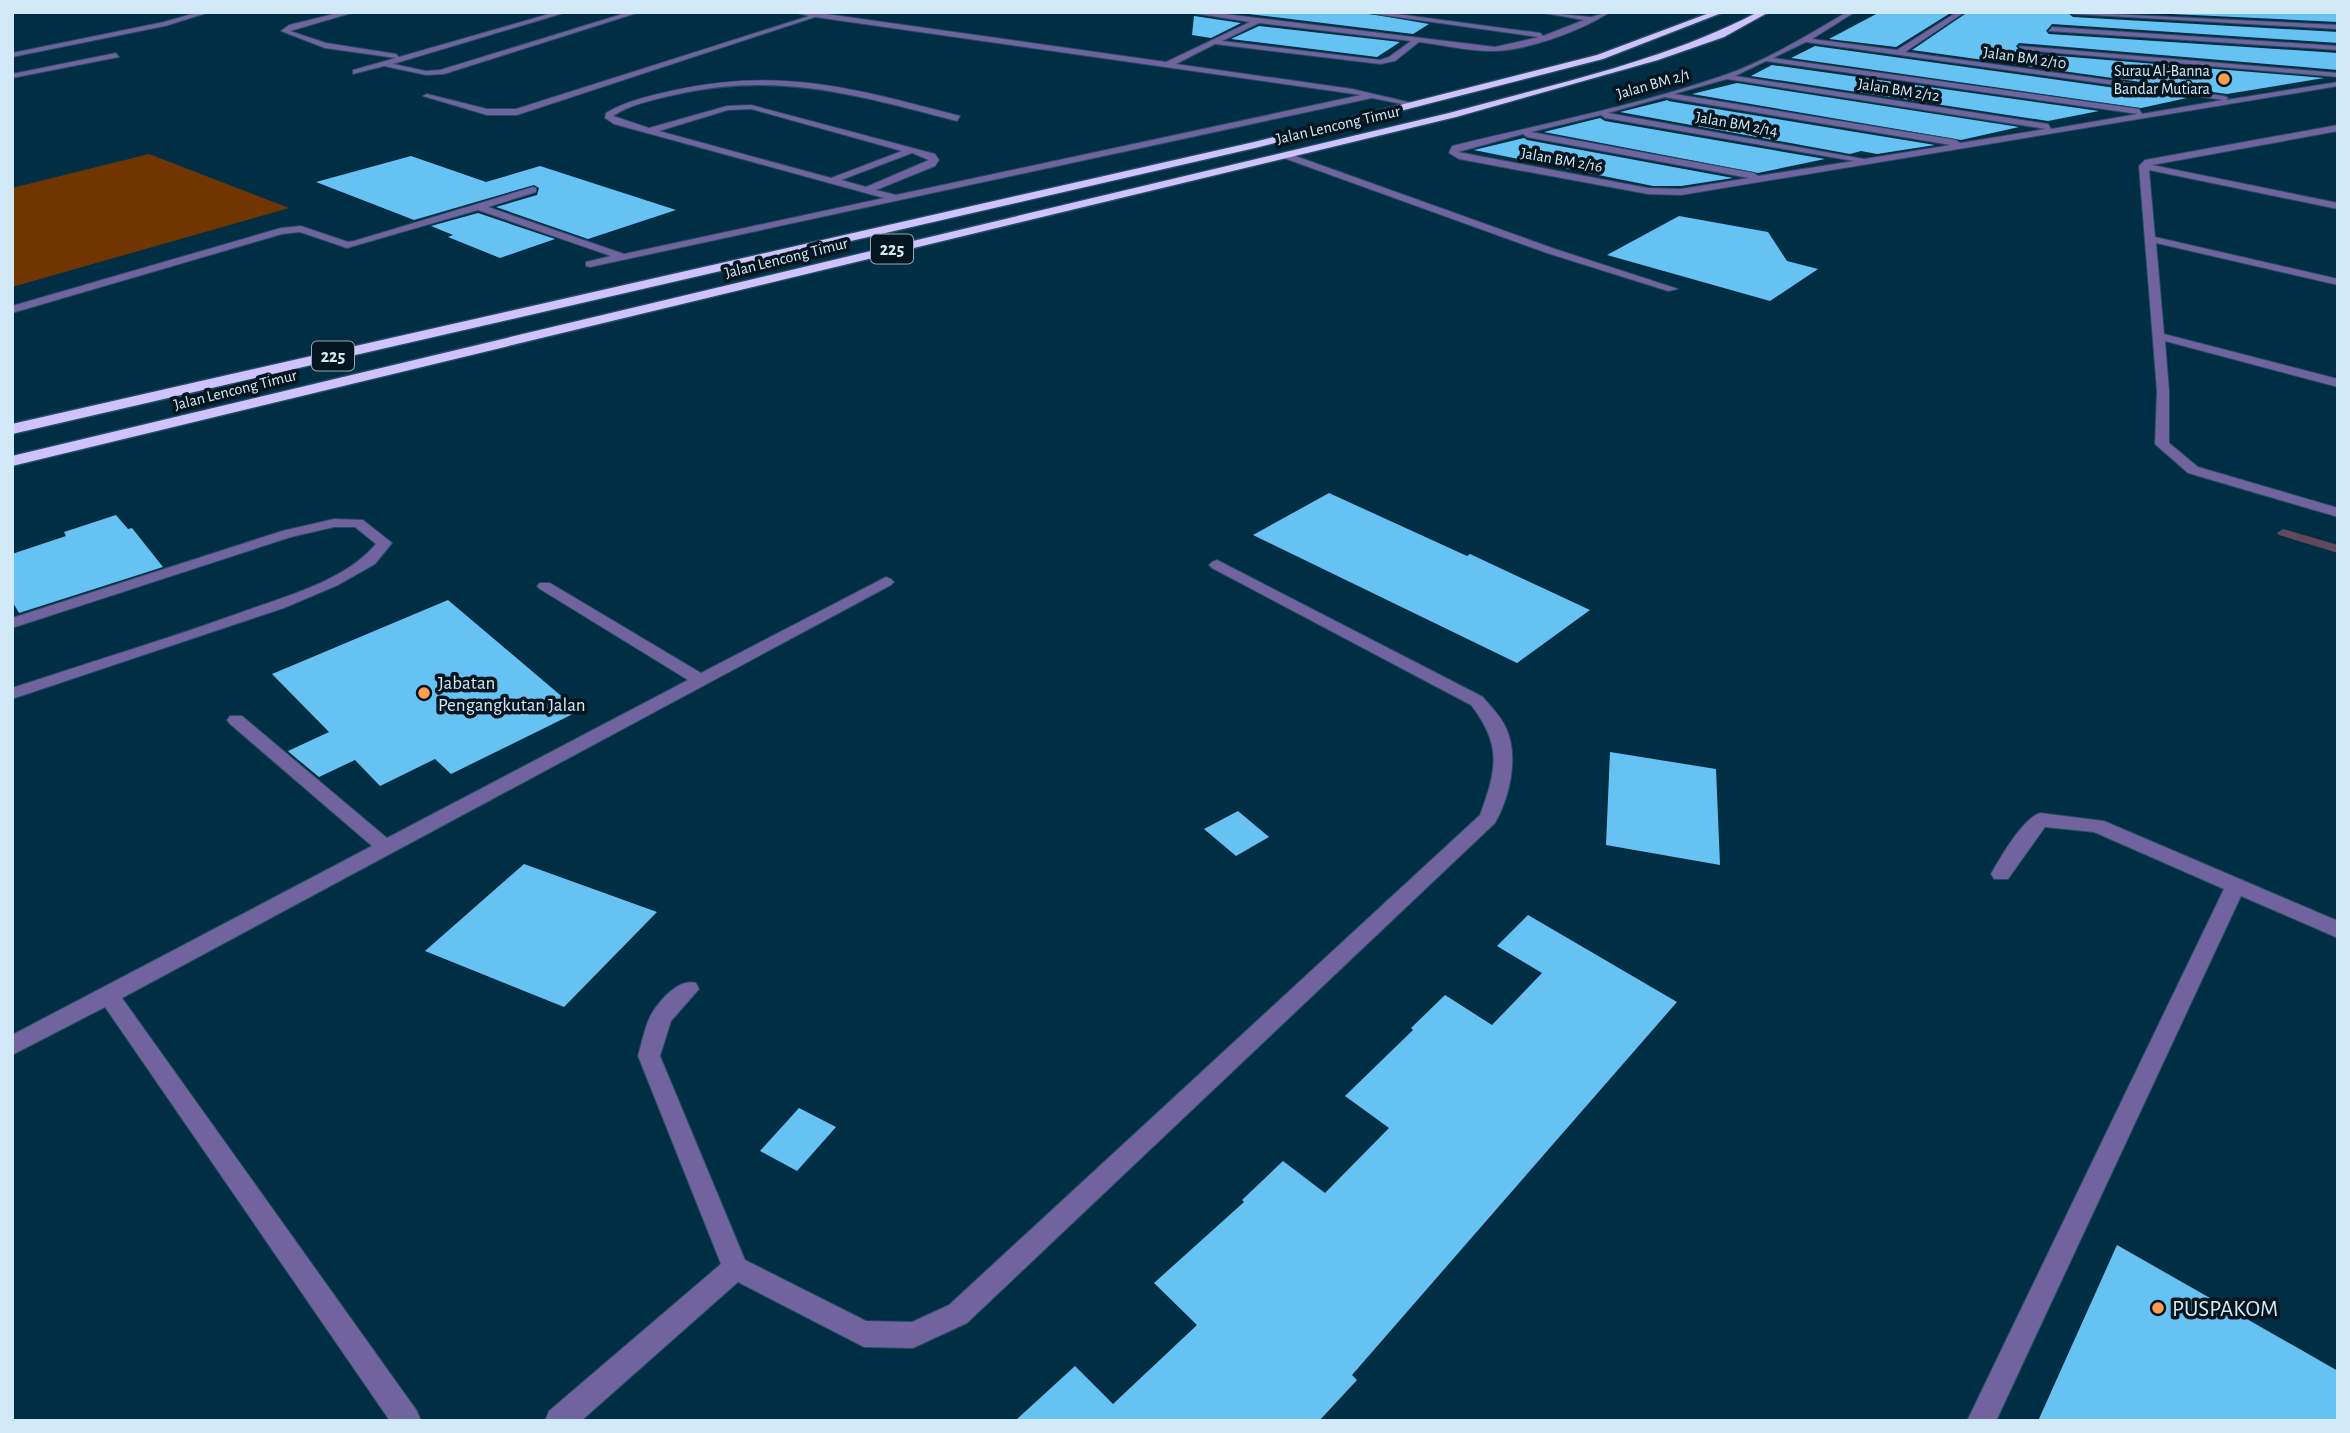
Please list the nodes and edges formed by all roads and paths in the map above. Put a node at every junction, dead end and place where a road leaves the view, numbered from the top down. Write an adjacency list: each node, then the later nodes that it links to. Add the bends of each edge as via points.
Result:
1 (207, 12): 32 (street)
2 (352, 12): 35 (street, via 285,31 332,47)
3 (564, 12): 35 (street)
4 (637, 12): 38 (street, via 441,72)
5 (796, 12): 15 (street)
6 (1189, 12): 19 (street)
7 (1364, 12): 24 (street)
8 (1541, 12): 17 (street)
9 (1607, 12): 17 (street)
10 (1720, 12): 50 (highway, Jalan Lencong Timur / 225, via 1600,57)
11 (1765, 12): 61 (highway, Jalan Lencong Timur / 225, via 1721,35 1552,89)
12 (1852, 12): 25 (street, Jalan BM 2/1)
13 (1962, 12): 31 (street)
14 (2073, 12): 21 (street); 22 (street)
15 (817, 15): 39 (street); 48 (street, via 517,113 487,112)
16 (1296, 18): 20 (street)
17 (1593, 18): 24 (street)
18 (2327, 19): 21 (street)
19 (1257, 21): 20 (street); 26 (street)
20 (1285, 24): 27 (street)
21 (2338, 26)
22 (2052, 29): 23 (street); 30 (street)
23 (2042, 35)
24 (1547, 36): 27 (street, via 1494,49)
25 (1805, 40): 31 (street, Jalan BM 2/10); 36 (street, Jalan BM 2/1)
26 (1215, 41): 27 (street, via 1380,62); 39 (street)
27 (1416, 41)
28 (2032, 42): 29 (street)
29 (2022, 48): 34 (street); 42 (street)
30 (2338, 48)
31 (1898, 53): 40 (street, Jalan BM 2/10)
32 (12, 55)
33 (116, 55): 43 (street)
34 (2014, 55)
35 (407, 58): 38 (street)
36 (1765, 59): 44 (street, Jalan BM 2/1); 52 (street)
37 (2006, 61): 40 (street)
38 (383, 64): 41 (street)
39 (1169, 64): 46 (street)
40 (1997, 67): 49 (street, Jalan BM 2/10)
41 (356, 72)
42 (2338, 75)
43 (12, 76)
44 (1727, 77): 47 (street, Jalan BM 2/1); 55 (street, Jalan BM 2/12)
45 (2338, 84): 49 (street, Jalan BM 2/16)
46 (1374, 95): 50 (street); 68 (street)
47 (1662, 95): 51 (street, Jalan BM 2/1); 58 (street)
48 (427, 96)
49 (2242, 100): 52 (street, Jalan BM 2/16)
50 (1417, 105): 79 (highway, Jalan Lencong Timur / 225)
51 (1598, 113): 57 (street, Jalan BM 2/1); 62 (street, Jalan BM 2/14)
52 (2157, 115): 55 (street, Jalan BM 2/16)
53 (957, 118): 56 (street, via 852,90 747,80 699,85 609,115 617,122)
54 (2338, 128): 63 (street)
55 (2067, 130): 58 (street, Jalan BM 2/16)
56 (649, 131): 59 (street, via 727,108 751,107); 65 (street)
57 (1520, 132): 60 (street, Jalan BM 2/1, via 1455,148); 64 (street)
58 (1970, 145): 62 (street, Jalan BM 2/16)
59 (912, 150): 65 (street); 67 (street, via 932,156 932,164)
60 (1453, 153): 64 (street, Jalan BM 2/16, via 1665,193)
61 (1284, 155): 75 (street, via 1551,251); 80 (highway, Jalan Lencong Timur / 225)
62 (1871, 161): 64 (street, Jalan BM 2/16)
63 (2144, 166): 69 (street); 71 (street)
64 (1770, 179)
65 (831, 181): 67 (street)
66 (533, 190): 70 (street)
67 (867, 190): 68 (street)
68 (899, 199): 72 (street)
69 (2338, 206)
70 (478, 207): 72 (street); 76 (street, via 355,244 301,229 281,232)
71 (2150, 239): 74 (street); 77 (street)
72 (624, 257): 73 (street)
73 (590, 264)
74 (2338, 282)
75 (1672, 289)
76 (12, 310)
77 (2158, 336): 78 (street); 81 (street, via 2162,444 2193,470)
78 (2338, 383)
79 (12, 429)
80 (12, 461)
81 (2338, 513)
82 (1217, 565): 96 (street, via 1477,701 1497,727 1503,758 1488,818 958,1314 913,1335 864,1334)
83 (886, 582): 86 (street)
84 (545, 586): 86 (street)
85 (12, 623): 87 (street, via 334,523 358,523 385,543 377,558 349,575 279,604)
86 (701, 680): 89 (street)
87 (12, 694)
88 (236, 720): 89 (street)
89 (385, 847): 94 (street)
90 (2001, 874): 91 (street, via 2040,820 2097,826)
91 (2235, 886): 92 (street); 99 (street)
92 (2338, 930)
93 (688, 989): 96 (street, via 660,1017 649,1056)
94 (108, 995): 95 (street); 97 (street)
95 (12, 1046)
96 (736, 1268): 98 (street)
97 (407, 1421)
98 (559, 1421)
99 (1982, 1421)

